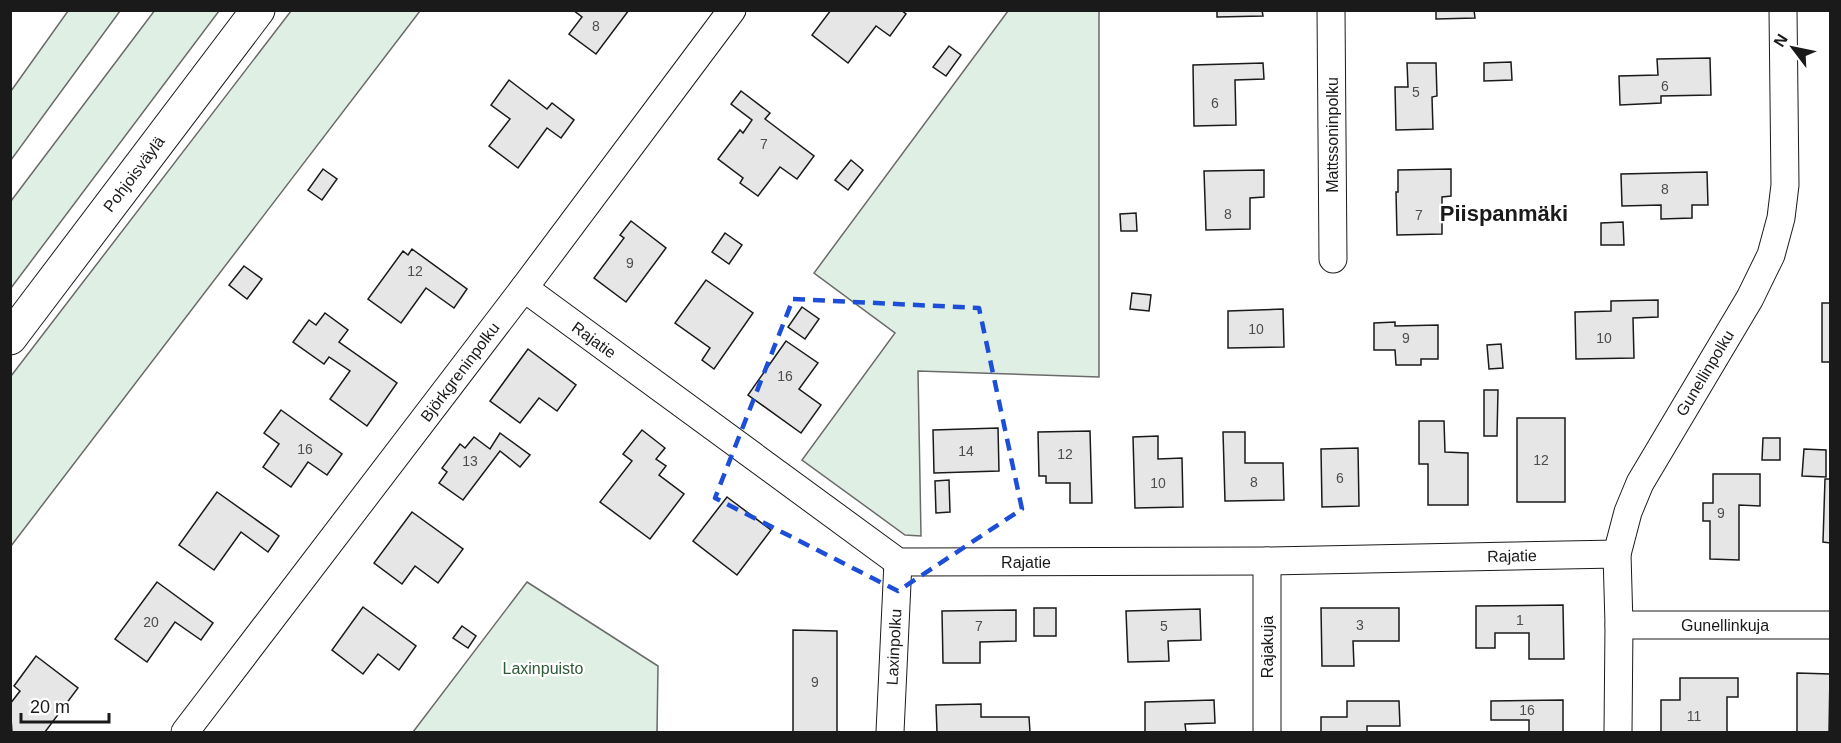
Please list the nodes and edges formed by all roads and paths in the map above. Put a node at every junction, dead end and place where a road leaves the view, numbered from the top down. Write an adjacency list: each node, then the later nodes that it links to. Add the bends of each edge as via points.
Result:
1 (258, 10): 7 (main road, Pohjoisväylä)
2 (732, 10): 6 (street, Björkgreninpolku)
3 (1331, 10): 5 (street, Mattssoninpolku)
4 (1783, 10): 8 (street, Gunellinpolku, via 1785,186 1771,255 1750,298 1640,483)
5 (1333, 259)
6 (524, 288): 10 (street, Rajatie); 13 (street, Björkgreninpolku)
7 (10, 338)
8 (1617, 554): 9 (street, Rajatie); 11 (street, Gunellinpolku)
9 (1267, 561): 10 (street, Rajatie); 15 (street, Rajakuja)
10 (897, 562): 14 (street, Laxinpolku)
11 (1619, 625): 12 (street, Gunellinkuja); 16 (street, Gunellinpolku)
12 (1830, 625)
13 (185, 732)
14 (890, 732)
15 (1267, 732)
16 (1618, 732)

